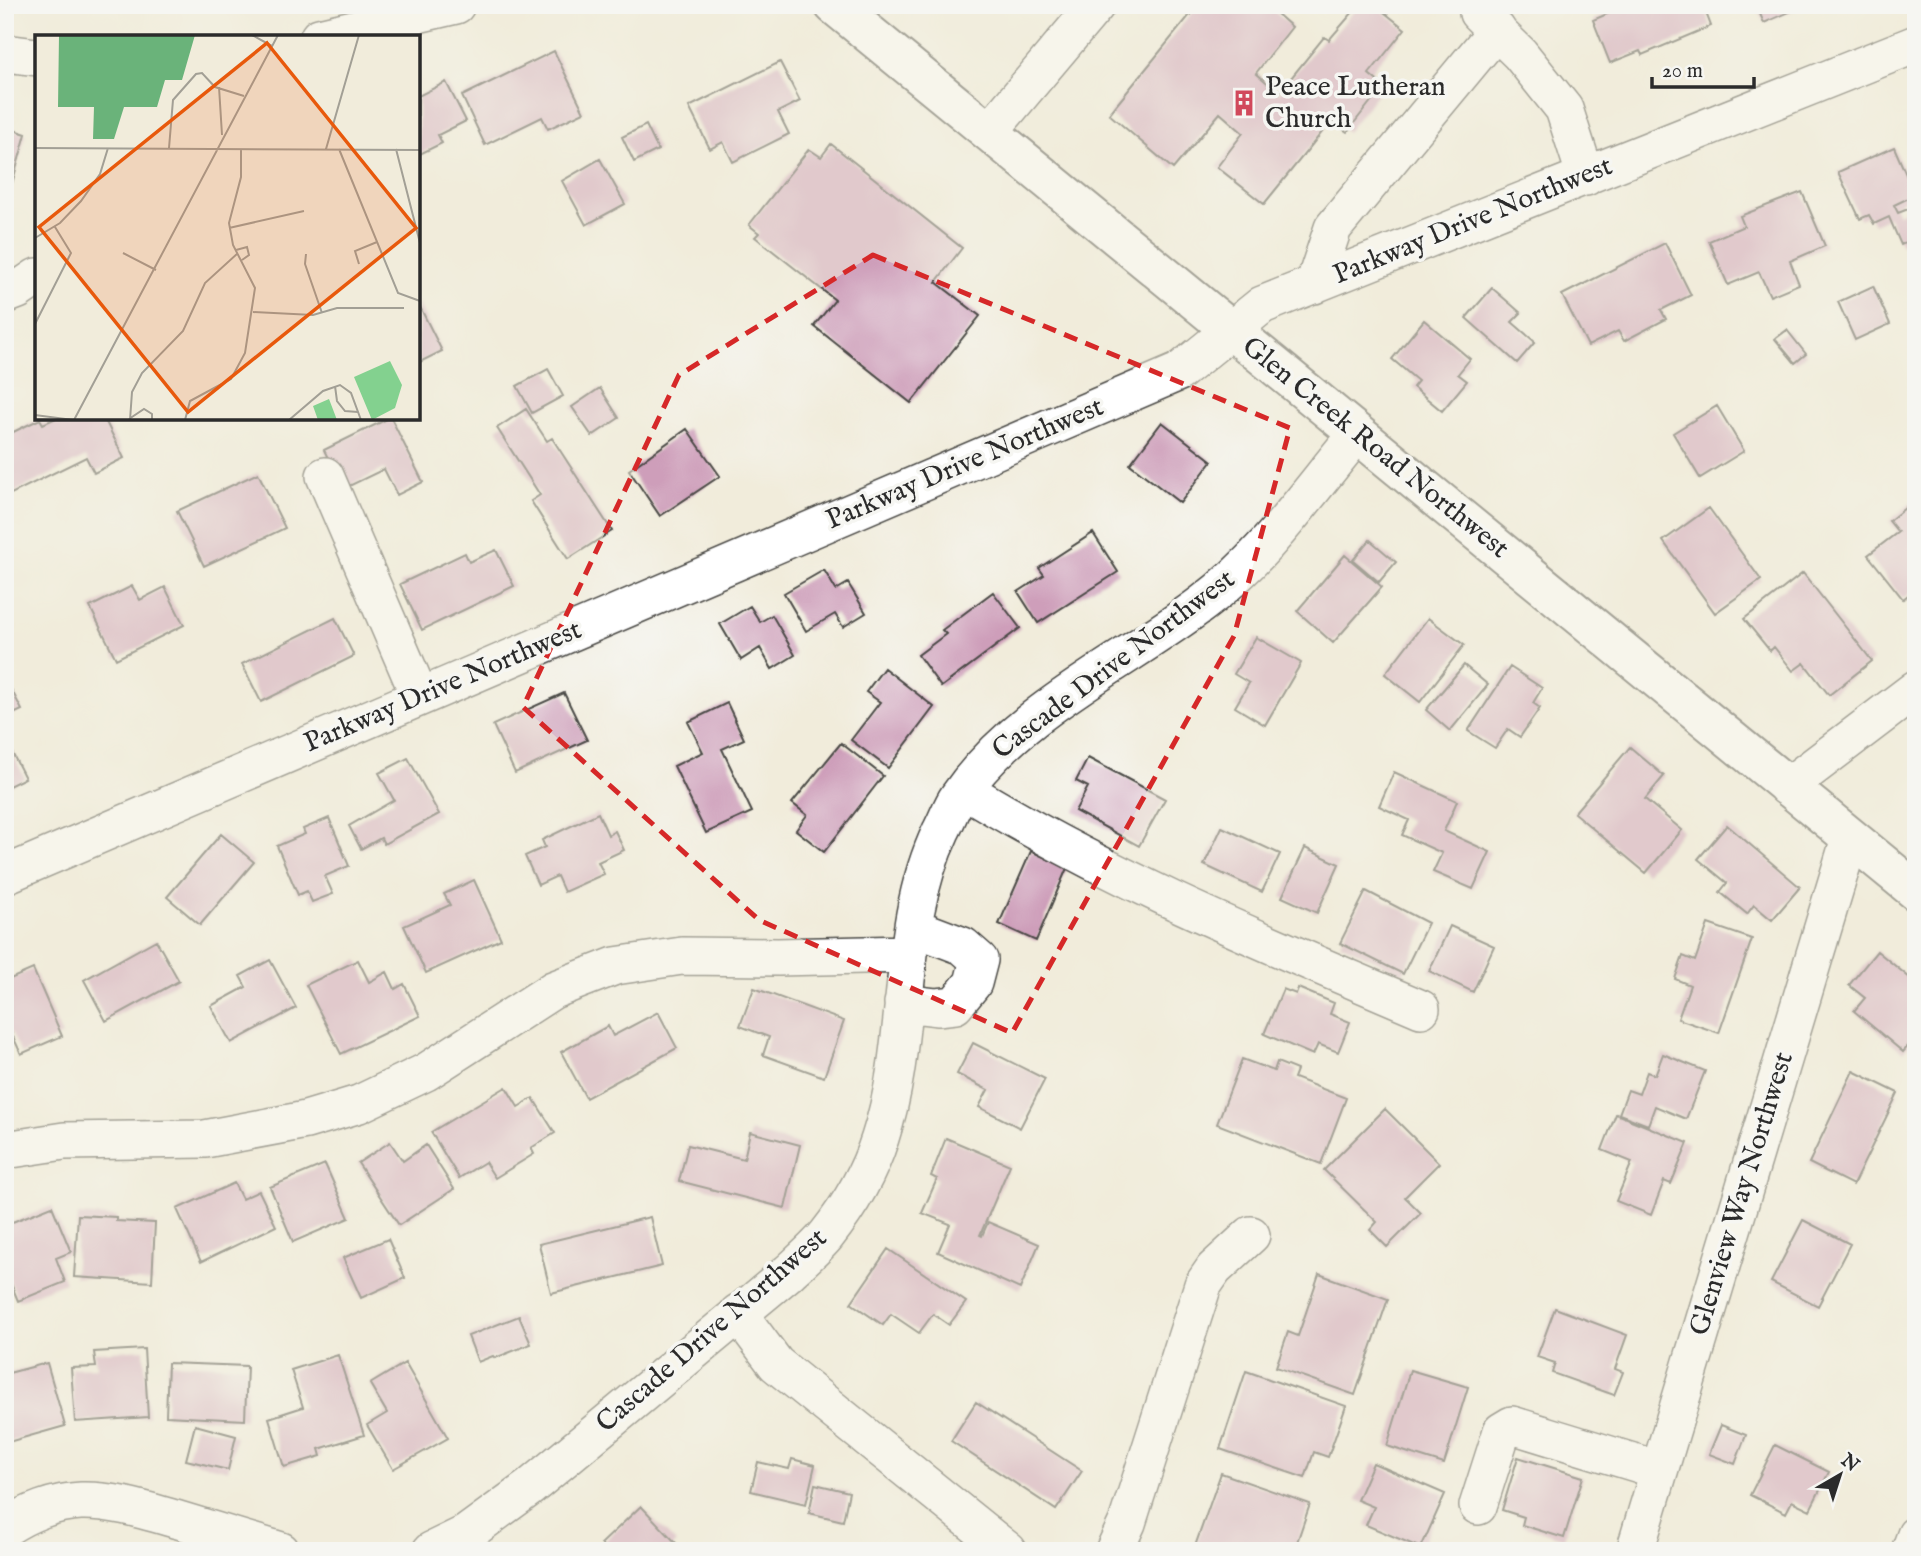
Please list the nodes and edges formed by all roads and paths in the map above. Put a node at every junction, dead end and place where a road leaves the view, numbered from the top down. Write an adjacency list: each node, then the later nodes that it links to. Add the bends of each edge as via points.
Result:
1 (456, 5): 5 (street)
2 (834, 5): 9 (main road, Glen Creek Road Northwest)
3 (1097, 5): 9 (street)
4 (1488, 18): 10 (street, via 1564,109); 12 (street, via 1333,228)
5 (328, 35)
6 (1916, 44): 10 (street, Parkway Drive Northwest)
7 (5, 53): 8 (street)
8 (35, 57)
9 (989, 132): 14 (main road, Glen Creek Road Northwest)
10 (1586, 177): 12 (street, Parkway Drive Northwest)
11 (35, 278): 13 (street)
12 (1314, 285): 14 (street, Parkway Drive Northwest, via 1262,305)
13 (5, 295)
14 (1231, 330): 15 (main road, Glen Creek Road Northwest); 18 (street, Parkway Drive Northwest, via 1179,372)
15 (1357, 434): 19 (main road, Glen Creek Road Northwest); 20 (street, Cascade Drive Northwest, via 1235,576 1205,602 1056,702 986,761)
16 (325, 476): 18 (street)
17 (1916, 688): 19 (street)
18 (420, 697): 22 (street, Parkway Drive Northwest)
19 (1787, 787): 21 (main road, Glen Creek Road Northwest)
20 (964, 789): 24 (street, Cascade Drive Northwest, via 935,844 919,889); 26 (street, via 1142,886)
21 (1850, 838): 23 (main road, Glen Creek Road Northwest); 30 (street, Glenview Way Northwest)
22 (5, 875)
23 (1916, 891)
24 (911, 940): 25 (street, Cascade Drive Northwest); 25 (street, via 963,946 979,960 973,983 955,1004); 27 (street, via 778,957 682,956 615,966 553,990 426,1072 346,1108 205,1139 64,1141)
25 (902, 1003): 29 (street, Cascade Drive Northwest, via 893,1084 880,1138 864,1176 825,1237)
26 (1421, 1009)
27 (5, 1150)
28 (1251, 1235): 37 (street, via 1203,1285)
29 (738, 1313): 35 (street, Cascade Drive Northwest, via 529,1488 466,1534); 36 (street, via 776,1364)
30 (1659, 1470): 31 (street, via 1512,1425 1502,1431); 38 (street, Glenview Way Northwest)
31 (1478, 1506)
32 (5, 1528): 34 (street, via 20,1518 81,1501 145,1510)
33 (1916, 1535): 39 (street)
34 (281, 1551)
35 (431, 1551)
36 (1008, 1551)
37 (1114, 1551)
38 (1634, 1551)
39 (1910, 1551)

